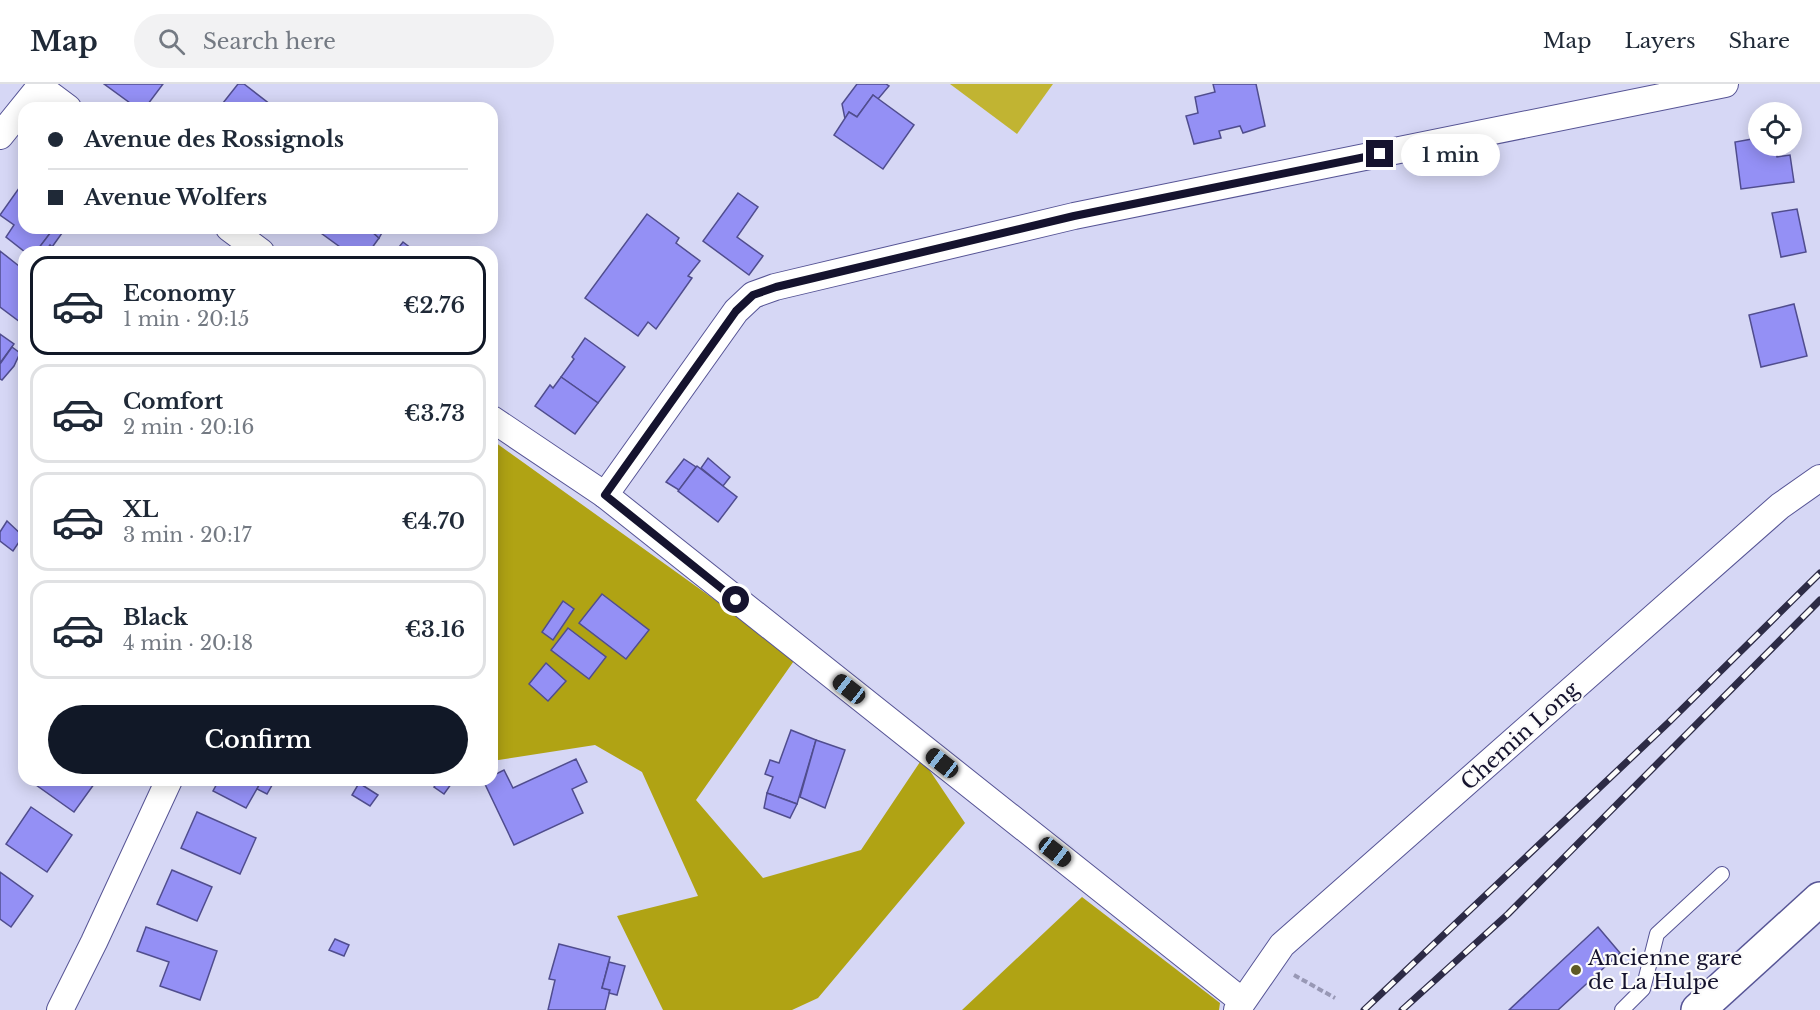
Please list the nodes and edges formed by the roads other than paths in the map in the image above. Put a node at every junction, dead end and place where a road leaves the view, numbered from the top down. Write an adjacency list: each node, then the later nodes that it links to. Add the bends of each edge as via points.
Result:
1 (1725, 84): 11 (street, via 1074,216 753,295 736,311)
2 (41, 86): 3 (street); 4 (street)
3 (28, 102)
4 (61, 102)
5 (18, 114): 6 (street)
6 (0, 136)
7 (237, 234): 8 (street)
8 (253, 246)
9 (498, 423): 11 (street)
10 (1820, 478): 15 (street, Chemin Long, via 1771,513 1282,945)
11 (605, 495): 15 (street)
12 (166, 786): 16 (street)
13 (1722, 874): 17 (lane, via 1657,934 1643,989)
14 (1820, 899): 18 (main road)
15 (1240, 1005)
16 (60, 1010)
17 (1622, 1010)
18 (1698, 1010)

